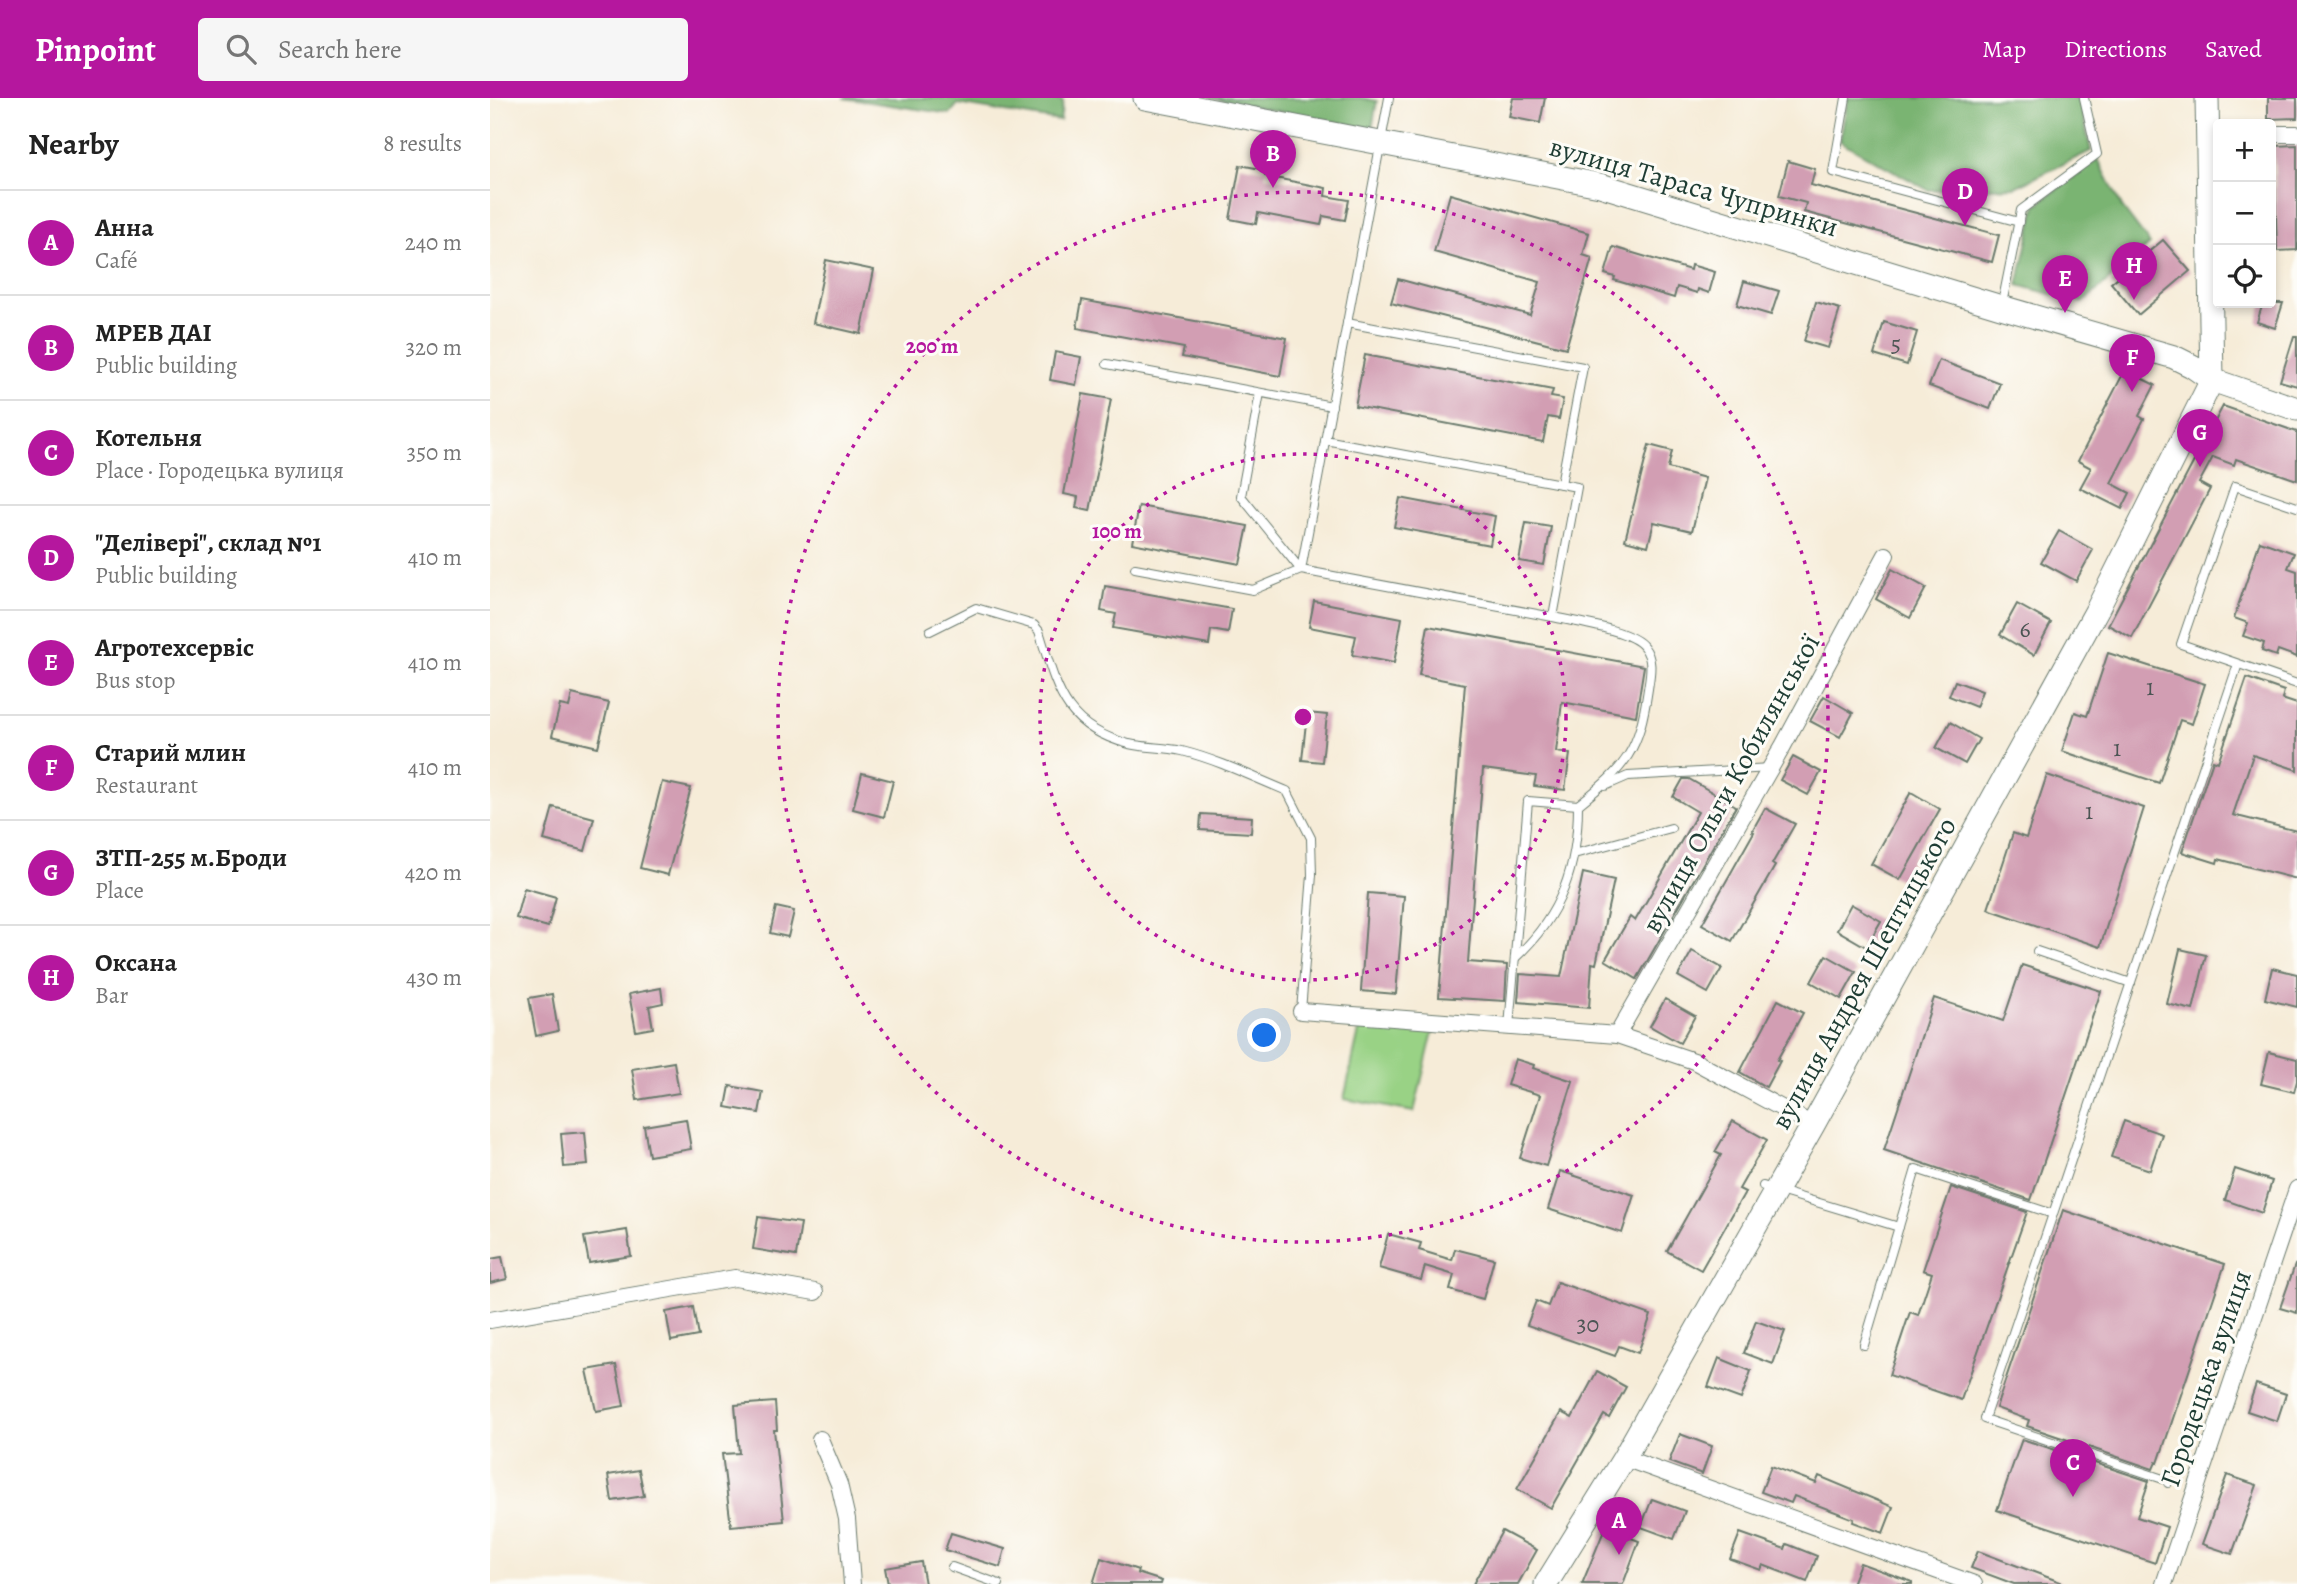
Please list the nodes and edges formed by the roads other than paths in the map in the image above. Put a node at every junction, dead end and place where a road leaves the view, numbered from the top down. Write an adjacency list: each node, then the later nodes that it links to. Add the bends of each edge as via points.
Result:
1 (1145, 98): 6 (main road, вулиця Тараса Чупринки)
2 (1388, 98): 10 (lane)
3 (1846, 98): 11 (lane, via 1833,172)
4 (2084, 98): 11 (lane, via 2097,154 2021,210)
5 (2207, 98): 7 (main road)
6 (1186, 102): 10 (main road, вулиця Тараса Чупринки)
7 (2213, 134): 15 (main road)
8 (2276, 134): 9 (street)
9 (2297, 134)
10 (1381, 143): 12 (main road, вулиця Тараса Чупринки, via 1600,185); 13 (lane)
11 (2018, 222): 12 (lane)
12 (2001, 307): 15 (main road, вулиця Тараса Чупринки, via 2174,357)
13 (1348, 323): 17 (lane); 20 (lane, via 1583,367)
14 (1107, 364): 16 (lane)
15 (2212, 380): 18 (main road, вулиця Тараса Чупринки); 40 (main road, вулиця Андрея Шептицького, via 2098,608)
16 (1260, 393): 17 (lane); 24 (lane, via 1241,496)
17 (1332, 407): 19 (lane)
18 (2297, 409)
19 (1325, 440): 20 (lane); 24 (lane)
20 (1561, 484): 25 (lane, via 1577,487)
21 (2297, 507): 27 (lane, via 2235,486 2182,645)
22 (1886, 555): 29 (street, вулиця Ольги Кобилянської)
23 (1135, 568): 24 (lane, via 1254,590)
24 (1301, 570): 25 (lane)
25 (1553, 617): 30 (lane, via 1627,635 1644,646 1652,665 1638,738 1622,767)
26 (930, 631): 37 (lane, via 976,608 1034,625 1069,709 1093,731 1132,745 1202,756 1287,791 1311,838)
27 (2238, 664): 28 (lane); 36 (lane)
28 (2297, 684)
29 (1771, 768): 30 (lane, via 1629,776); 39 (street, вулиця Ольги Кобилянської)
30 (1599, 788): 31 (lane)
31 (1578, 805): 33 (lane); 35 (lane, via 1528,801)
32 (1671, 828): 33 (lane)
33 (1574, 854): 35 (lane, via 1555,912)
34 (2036, 951): 36 (lane)
35 (1515, 957): 38 (lane)
36 (2131, 983): 43 (lane)
37 (1301, 1011): 38 (street)
38 (1510, 1027): 39 (street)
39 (1617, 1035): 40 (street, via 1694,1061)
40 (1813, 1125): 41 (main road, вулиця Андрея Шептицького)
41 (1770, 1188): 44 (lane); 49 (main road, вулиця Андрея Шептицького)
42 (2297, 1189): 57 (street, Городецька вулиця)
43 (2053, 1214): 44 (lane, via 1916,1169); 50 (lane, via 1984,1419)
44 (1899, 1227): 47 (lane)
45 (815, 1292): 46 (street, via 735,1278)
46 (490, 1320)
47 (1864, 1345)
48 (820, 1439): 53 (street, via 839,1484 847,1519)
49 (1624, 1458): 52 (street); 55 (main road, вулиця Андрея Шептицького)
50 (2168, 1483)
51 (952, 1567): 54 (lane)
52 (1948, 1580): 56 (street)
53 (852, 1584)
54 (999, 1584)
55 (1546, 1584)
56 (1974, 1584)
57 (2164, 1584)

